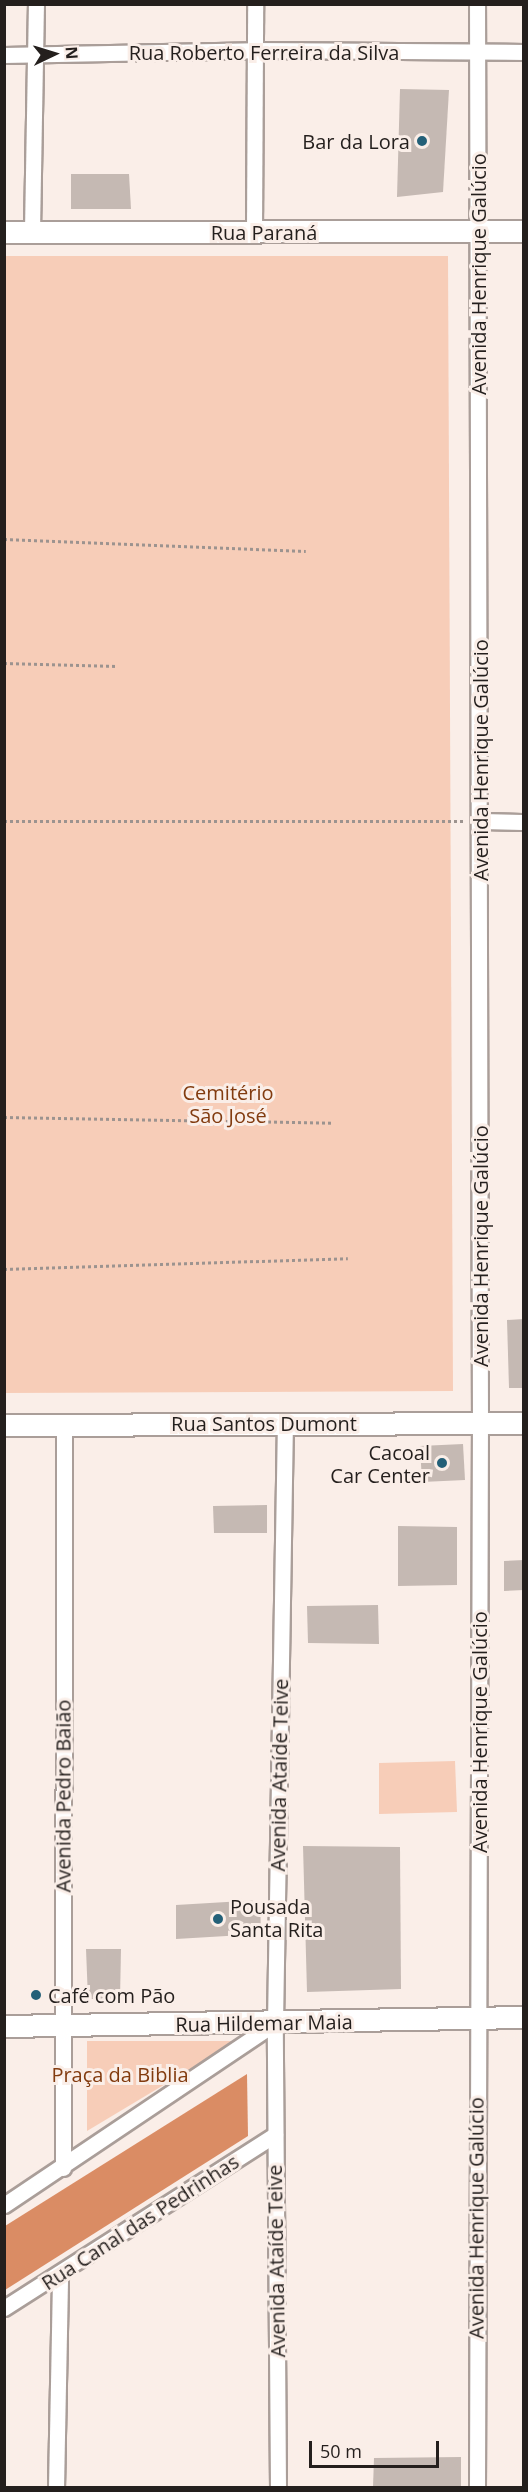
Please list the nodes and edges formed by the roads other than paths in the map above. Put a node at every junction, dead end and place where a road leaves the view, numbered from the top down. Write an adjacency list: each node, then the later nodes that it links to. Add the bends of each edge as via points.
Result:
1 (36, 4): 8 (street)
2 (255, 4): 4 (street)
3 (477, 4): 5 (street, Avenida Henrique Galúcio)
4 (255, 50): 5 (street, Rua Roberto Ferreira da Silva); 8 (street, Rua Roberto Ferreira da Silva); 13 (street)
5 (477, 52): 6 (street, Rua Roberto Ferreira da Silva); 10 (street, Avenida Henrique Galúcio)
6 (524, 52)
7 (4, 55): 8 (street, Rua Roberto Ferreira da Silva)
8 (36, 55): 9 (street)
9 (32, 231): 12 (main road, Rua Paraná); 13 (main road, Rua Paraná)
10 (478, 231): 11 (main road, Rua Paraná); 13 (main road, Rua Paraná); 14 (street, Avenida Henrique Galúcio)
11 (524, 231)
12 (4, 232)
13 (254, 232)
14 (480, 821): 15 (street); 17 (street, Avenida Henrique Galúcio)
15 (524, 822)
16 (285, 1423): 17 (main road, Rua Santos Dumont); 20 (main road, Rua Santos Dumont); 23 (street, Avenida Ataíde Teive)
17 (480, 1423): 18 (main road, Rua Santos Dumont); 21 (street, Avenida Henrique Galúcio)
18 (524, 1423)
19 (4, 1425): 20 (main road, Rua Santos Dumont)
20 (64, 1425): 25 (street, Avenida Pedro Baião)
21 (477, 2017): 22 (main road, Rua Hildemar Maia); 23 (main road, Rua Hildemar Maia); 33 (street, Avenida Henrique Galúcio)
22 (524, 2017)
23 (275, 2024): 25 (main road, Rua Hildemar Maia); 26 (street, Avenida Ataíde Teive); 27 (street)
24 (4, 2026): 25 (main road, Rua Hildemar Maia)
25 (63, 2026): 27 (street, Avenida Pedro Baião)
26 (275, 2135): 29 (street, Rua Canal das Pedrinhas); 32 (street, Avenida Ataíde Teive)
27 (63, 2168): 28 (street)
28 (4, 2205)
29 (60, 2272): 30 (street, Rua Canal das Pedrinhas); 31 (street)
30 (4, 2308)
31 (56, 2487)
32 (278, 2487)
33 (477, 2487)

